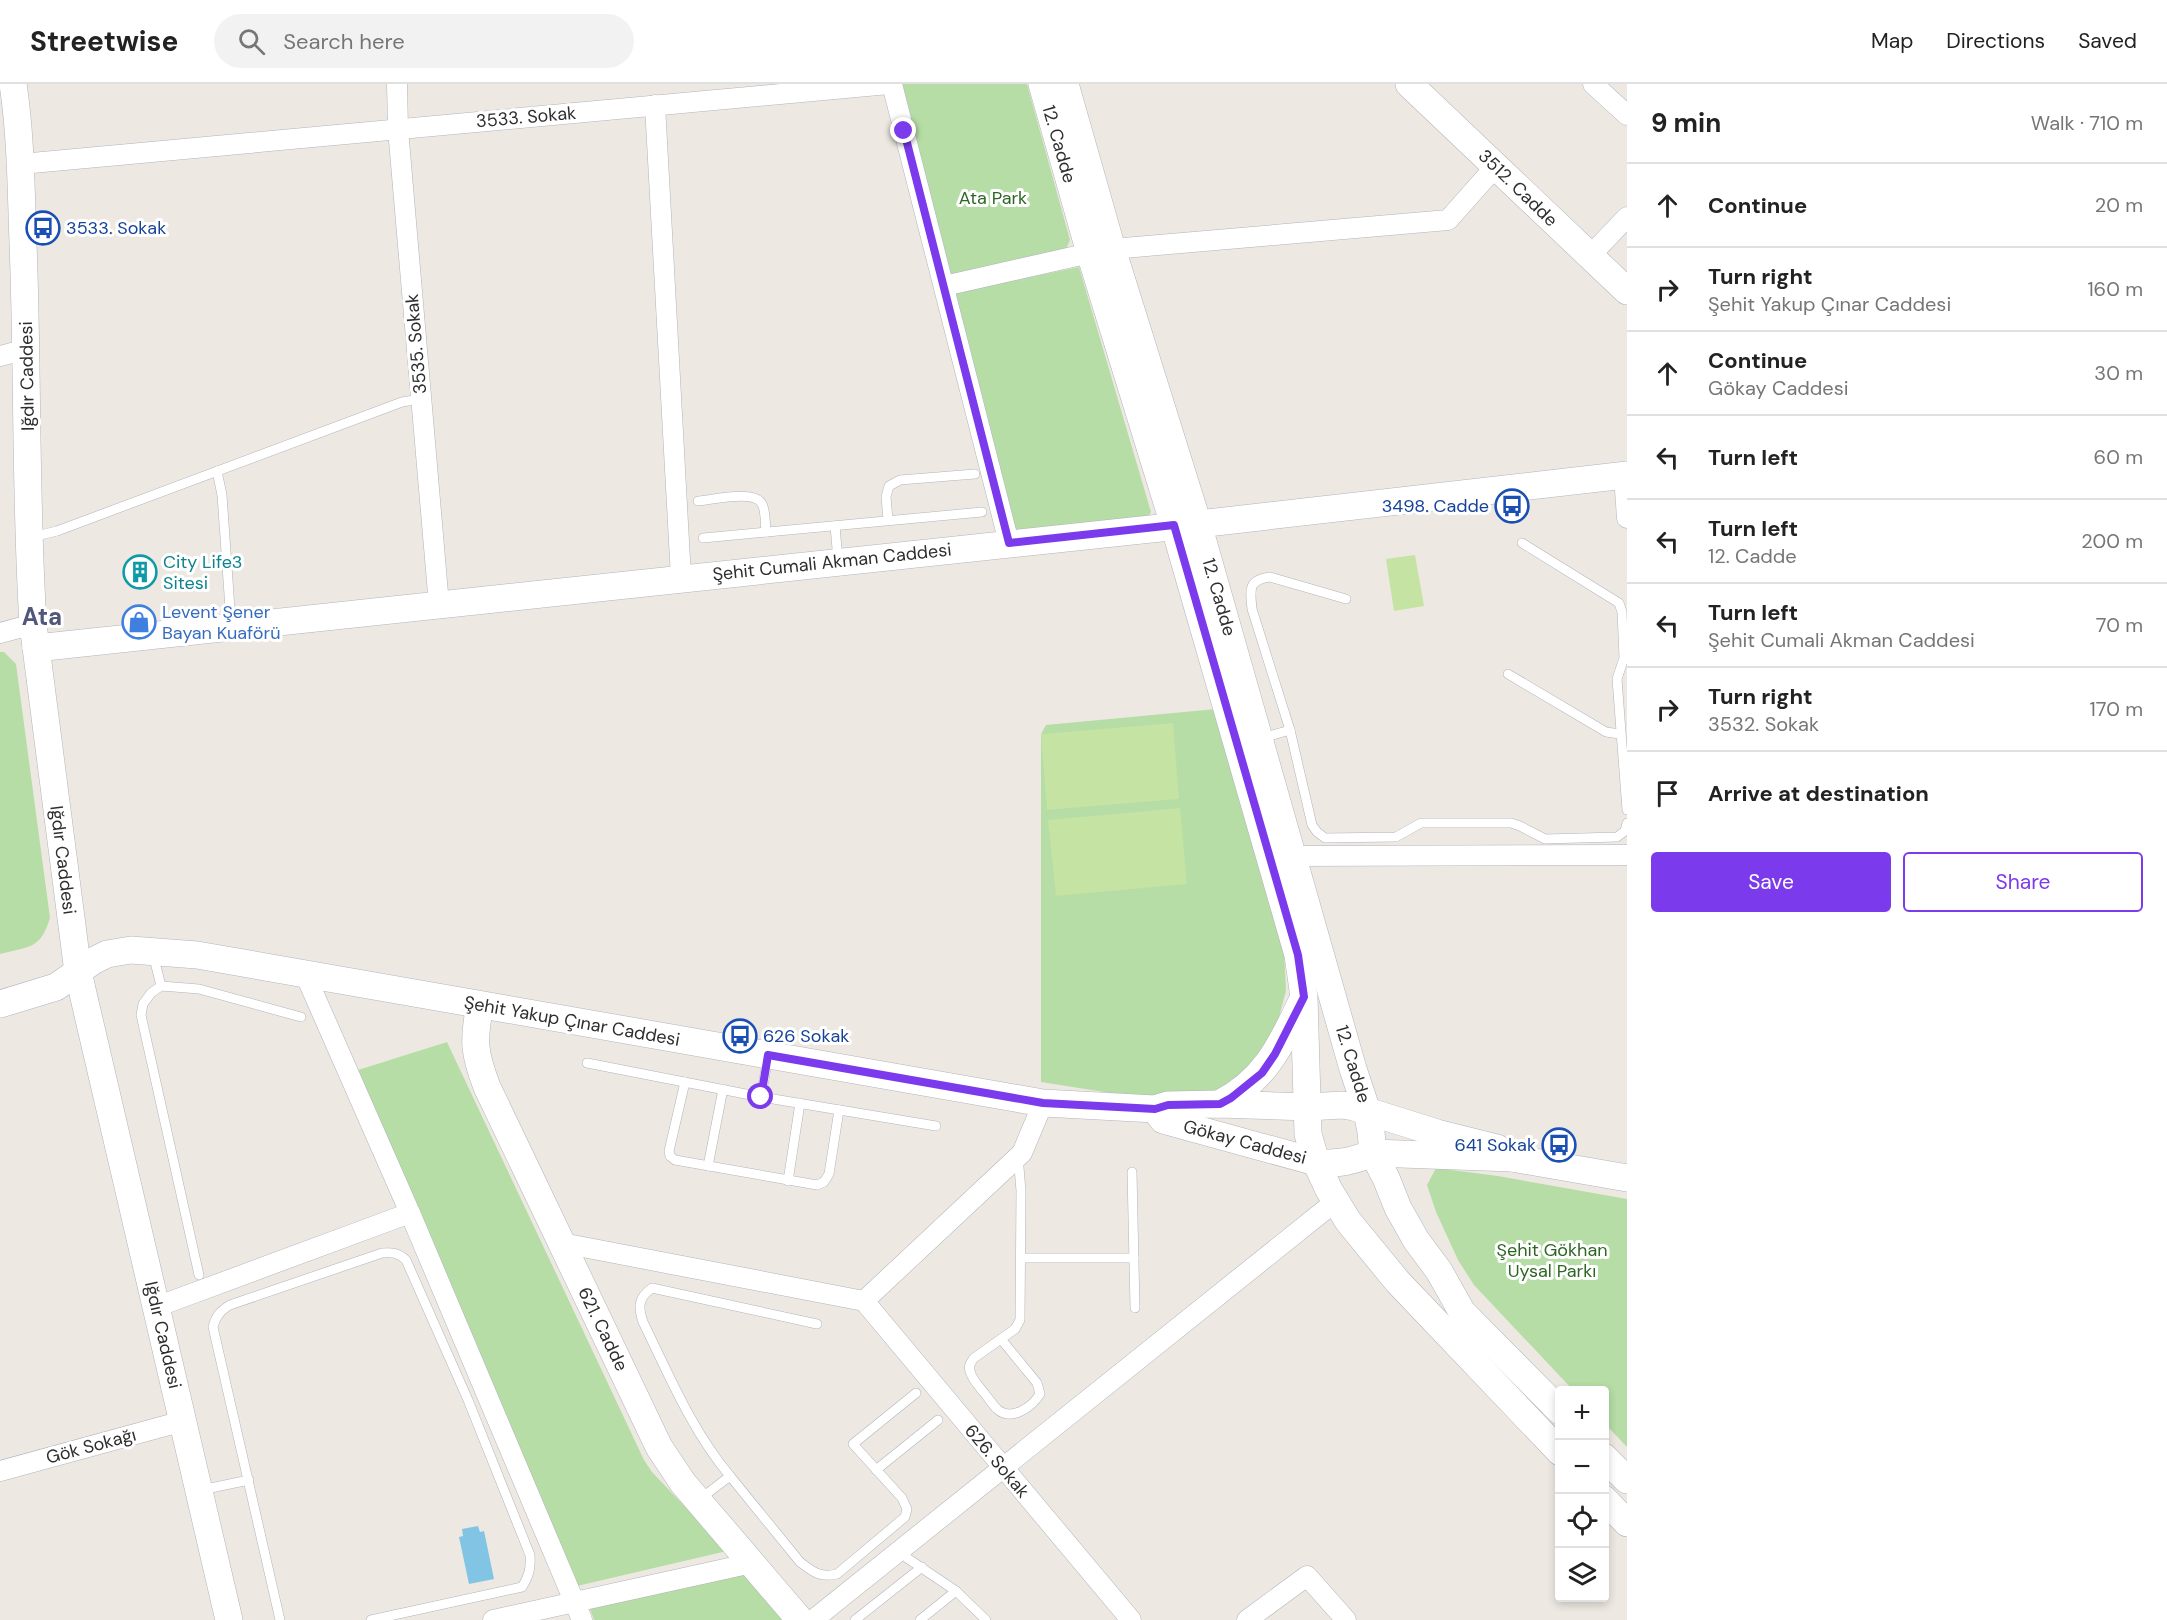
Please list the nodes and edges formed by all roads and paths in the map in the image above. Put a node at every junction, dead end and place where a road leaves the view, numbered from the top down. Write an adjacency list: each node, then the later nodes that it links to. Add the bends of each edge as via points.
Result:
1 (14, 84): 9 (main road, Iğdır Caddesi)
2 (397, 84): 11 (street, 3535. Sokak)
3 (890, 84): 8 (street, 3533. Sokak); 17 (street)
4 (1042, 84): 15 (main road, 12. Cadde)
5 (1065, 84): 15 (main road, 12. Cadde)
6 (1409, 84): 13 (main road, 3512. Cadde)
7 (1593, 84): 10 (street)
8 (655, 105): 11 (street, 3533. Sokak); 37 (street)
9 (9, 112): 12 (main road, Iğdır Caddesi)
10 (1627, 115)
11 (398, 129): 12 (street, 3533. Sokak); 21 (street, 3535. Sokak)
12 (21, 164): 19 (main road, Iğdır Caddesi)
13 (1496, 166): 15 (street, via 1448,220); 16 (main road, 3512. Cadde)
14 (1627, 217): 16 (street)
15 (1101, 251): 17 (street); 29 (main road, 12. Cadde)
16 (1590, 256): 18 (main road, 3512. Cadde)
17 (944, 286): 34 (street)
18 (1627, 291)
19 (27, 349): 20 (street); 32 (main road, Iğdır Caddesi)
20 (0, 356)
21 (421, 399): 22 (lane, via 402,402); 39 (street, 3535. Sokak)
22 (217, 471): 32 (lane); 40 (lane)
23 (975, 474): 28 (lane, via 900,480 889,486 886,496)
24 (1625, 476): 27 (street); 29 (main road, Şehit Cumali Akman Caddesi)
25 (698, 501): 31 (lane, via 746,495 757,498 762,504)
26 (982, 512): 28 (lane)
27 (1627, 518)
28 (888, 520): 30 (lane)
29 (1186, 524): 34 (main road, Şehit Cumali Akman Caddesi); 47 (main road, 12. Cadde); 56 (main road, 12. Cadde, via 1298,955)
30 (835, 526): 31 (lane); 36 (lane)
31 (766, 532): 33 (lane)
32 (29, 538): 42 (main road, Iğdır Caddesi)
33 (704, 538)
34 (1009, 543): 36 (main road, Şehit Cumali Akman Caddesi)
35 (1522, 543): 44 (lane, via 1619,603 1624,658 1617,679)
36 (838, 561): 37 (main road, Şehit Cumali Akman Caddesi)
37 (681, 578): 39 (main road, Şehit Cumali Akman Caddesi)
38 (1346, 599): 45 (lane, via 1270,577 1253,583 1252,609)
39 (439, 604): 40 (main road, Şehit Cumali Akman Caddesi)
40 (231, 627): 42 (main road, Şehit Cumali Akman Caddesi)
41 (0, 633): 42 (street)
42 (34, 636): 53 (main road, Iğdır Caddesi)
43 (1509, 674): 46 (lane, via 1606,732)
44 (1623, 698): 46 (lane)
45 (1290, 730): 47 (lane); 49 (lane, via 1312,825 1325,838 1396,837 1421,823 1511,823 1545,839 1617,837 1625,831)
46 (1620, 734): 48 (lane)
47 (1259, 739): 51 (main road, 12. Cadde)
48 (1627, 810)
49 (1627, 823)
50 (1627, 855): 51 (street)
51 (1292, 856): 71 (main road, 12. Cadde)
52 (153, 952): 53 (main road, Şehit Yakup Çınar Caddesi, via 107,954); 54 (main road, Şehit Yakup Çınar Caddesi); 55 (lane)
53 (78, 972): 57 (main road, Şehit Yakup Çınar Caddesi, via 56,987); 88 (main road, Iğdır Caddesi)
54 (305, 974): 58 (main road, Şehit Yakup Çınar Caddesi); 82 (street)
55 (161, 986): 59 (lane, via 199,989); 86 (lane, via 143,1004 141,1015)
56 (1304, 997): 67 (main road, via 1262,1073); 68 (main road, 12. Cadde)
57 (0, 1004)
58 (480, 1005): 60 (main road, Şehit Yakup Çınar Caddesi); 83 (main road, 621. Cadde, via 474,1034 478,1063)
59 (302, 1017)
60 (768, 1055): 64 (lane); 66 (main road, Şehit Yakup Çınar Caddesi)
61 (587, 1063): 62 (lane)
62 (685, 1082): 63 (lane); 77 (lane, via 670,1156)
63 (723, 1089): 64 (lane); 77 (lane)
64 (761, 1097): 65 (lane)
65 (800, 1103): 70 (lane); 80 (lane)
66 (1043, 1103): 69 (main road, Şehit Yakup Çınar Caddesi); 75 (street, via 1024,1150)
67 (1220, 1104): 68 (main road, Gökay Caddesi); 69 (main road, Gökay Caddesi)
68 (1309, 1107): 71 (main road, via 1342,1105); 76 (main road, via 1308,1134)
69 (1155, 1109): 76 (main road, Gökay Caddesi, via 1163,1120)
70 (839, 1110): 72 (lane); 80 (lane, via 829,1174 824,1182 817,1185)
71 (1367, 1111): 73 (main road); 74 (main road, via 1497,1148)
72 (936, 1126)
73 (1373, 1153): 74 (main road); 76 (main road, via 1334,1164); 93 (main road, via 1398,1208 1462,1312)
74 (1512, 1158): 79 (main road)
75 (1014, 1161): 84 (lane, via 1019,1167 1021,1191); 87 (street)
76 (1316, 1162): 81 (main road)
77 (708, 1167): 80 (lane)
78 (1132, 1172): 85 (lane)
79 (1627, 1178)
80 (788, 1180)
81 (1336, 1201): 96 (main road, via 1397,1281); 98 (street)
82 (410, 1213): 88 (street); 112 (street)
83 (562, 1243): 87 (street); 105 (main road, 621. Cadde, via 659,1447)
84 (1021, 1258): 85 (lane); 91 (lane, via 1020,1320)
85 (1134, 1258): 89 (lane)
86 (199, 1275)
87 (864, 1301): 98 (street, 626. Sokak)
88 (156, 1307): 95 (main road, Iğdır Caddesi)
89 (1135, 1308)
90 (817, 1324): 101 (lane, via 652,1288 640,1301 643,1322 697,1431)
91 (1001, 1339): 91 (lane, via 974,1358 969,1370 999,1411 1020,1412 1040,1394 1037,1383)
92 (916, 1393): 99 (lane, via 853,1444)
93 (1555, 1406)
94 (938, 1420): 99 (lane)
95 (183, 1421): 100 (street, Gök Sokağı); 104 (main road, Iğdır Caddesi)
96 (1555, 1447)
97 (1609, 1461): 103 (main road)
98 (1003, 1469): 118 (street); 122 (street, 626. Sokak)
99 (876, 1470): 101 (lane, via 902,1498 907,1509 905,1517 837,1574 825,1577 800,1562)
100 (0, 1472)
101 (730, 1476): 105 (lane)
102 (249, 1480): 104 (lane); 114 (lane); 115 (lane, via 213,1328 215,1318 230,1305 382,1253 402,1256 468,1400 530,1555 531,1567 522,1587)
103 (1627, 1480)
104 (199, 1491): 113 (main road, Iğdır Caddesi)
105 (698, 1501): 109 (main road, 621. Cadde)
106 (1609, 1503): 107 (main road)
107 (1627, 1523)
108 (907, 1558): 110 (lane)
109 (752, 1563): 112 (street); 117 (main road, 621. Cadde)
110 (922, 1567): 111 (lane); 119 (lane)
111 (956, 1591): 120 (lane); 121 (lane)
112 (579, 1611): 116 (street)
113 (230, 1620)
114 (280, 1620)
115 (371, 1620)
116 (493, 1620)
117 (800, 1620)
118 (813, 1620)
119 (855, 1620)
120 (920, 1620)
121 (986, 1620)
122 (1131, 1620)
123 (1247, 1620): 124 (street, via 1307,1576)
124 (1346, 1620)

